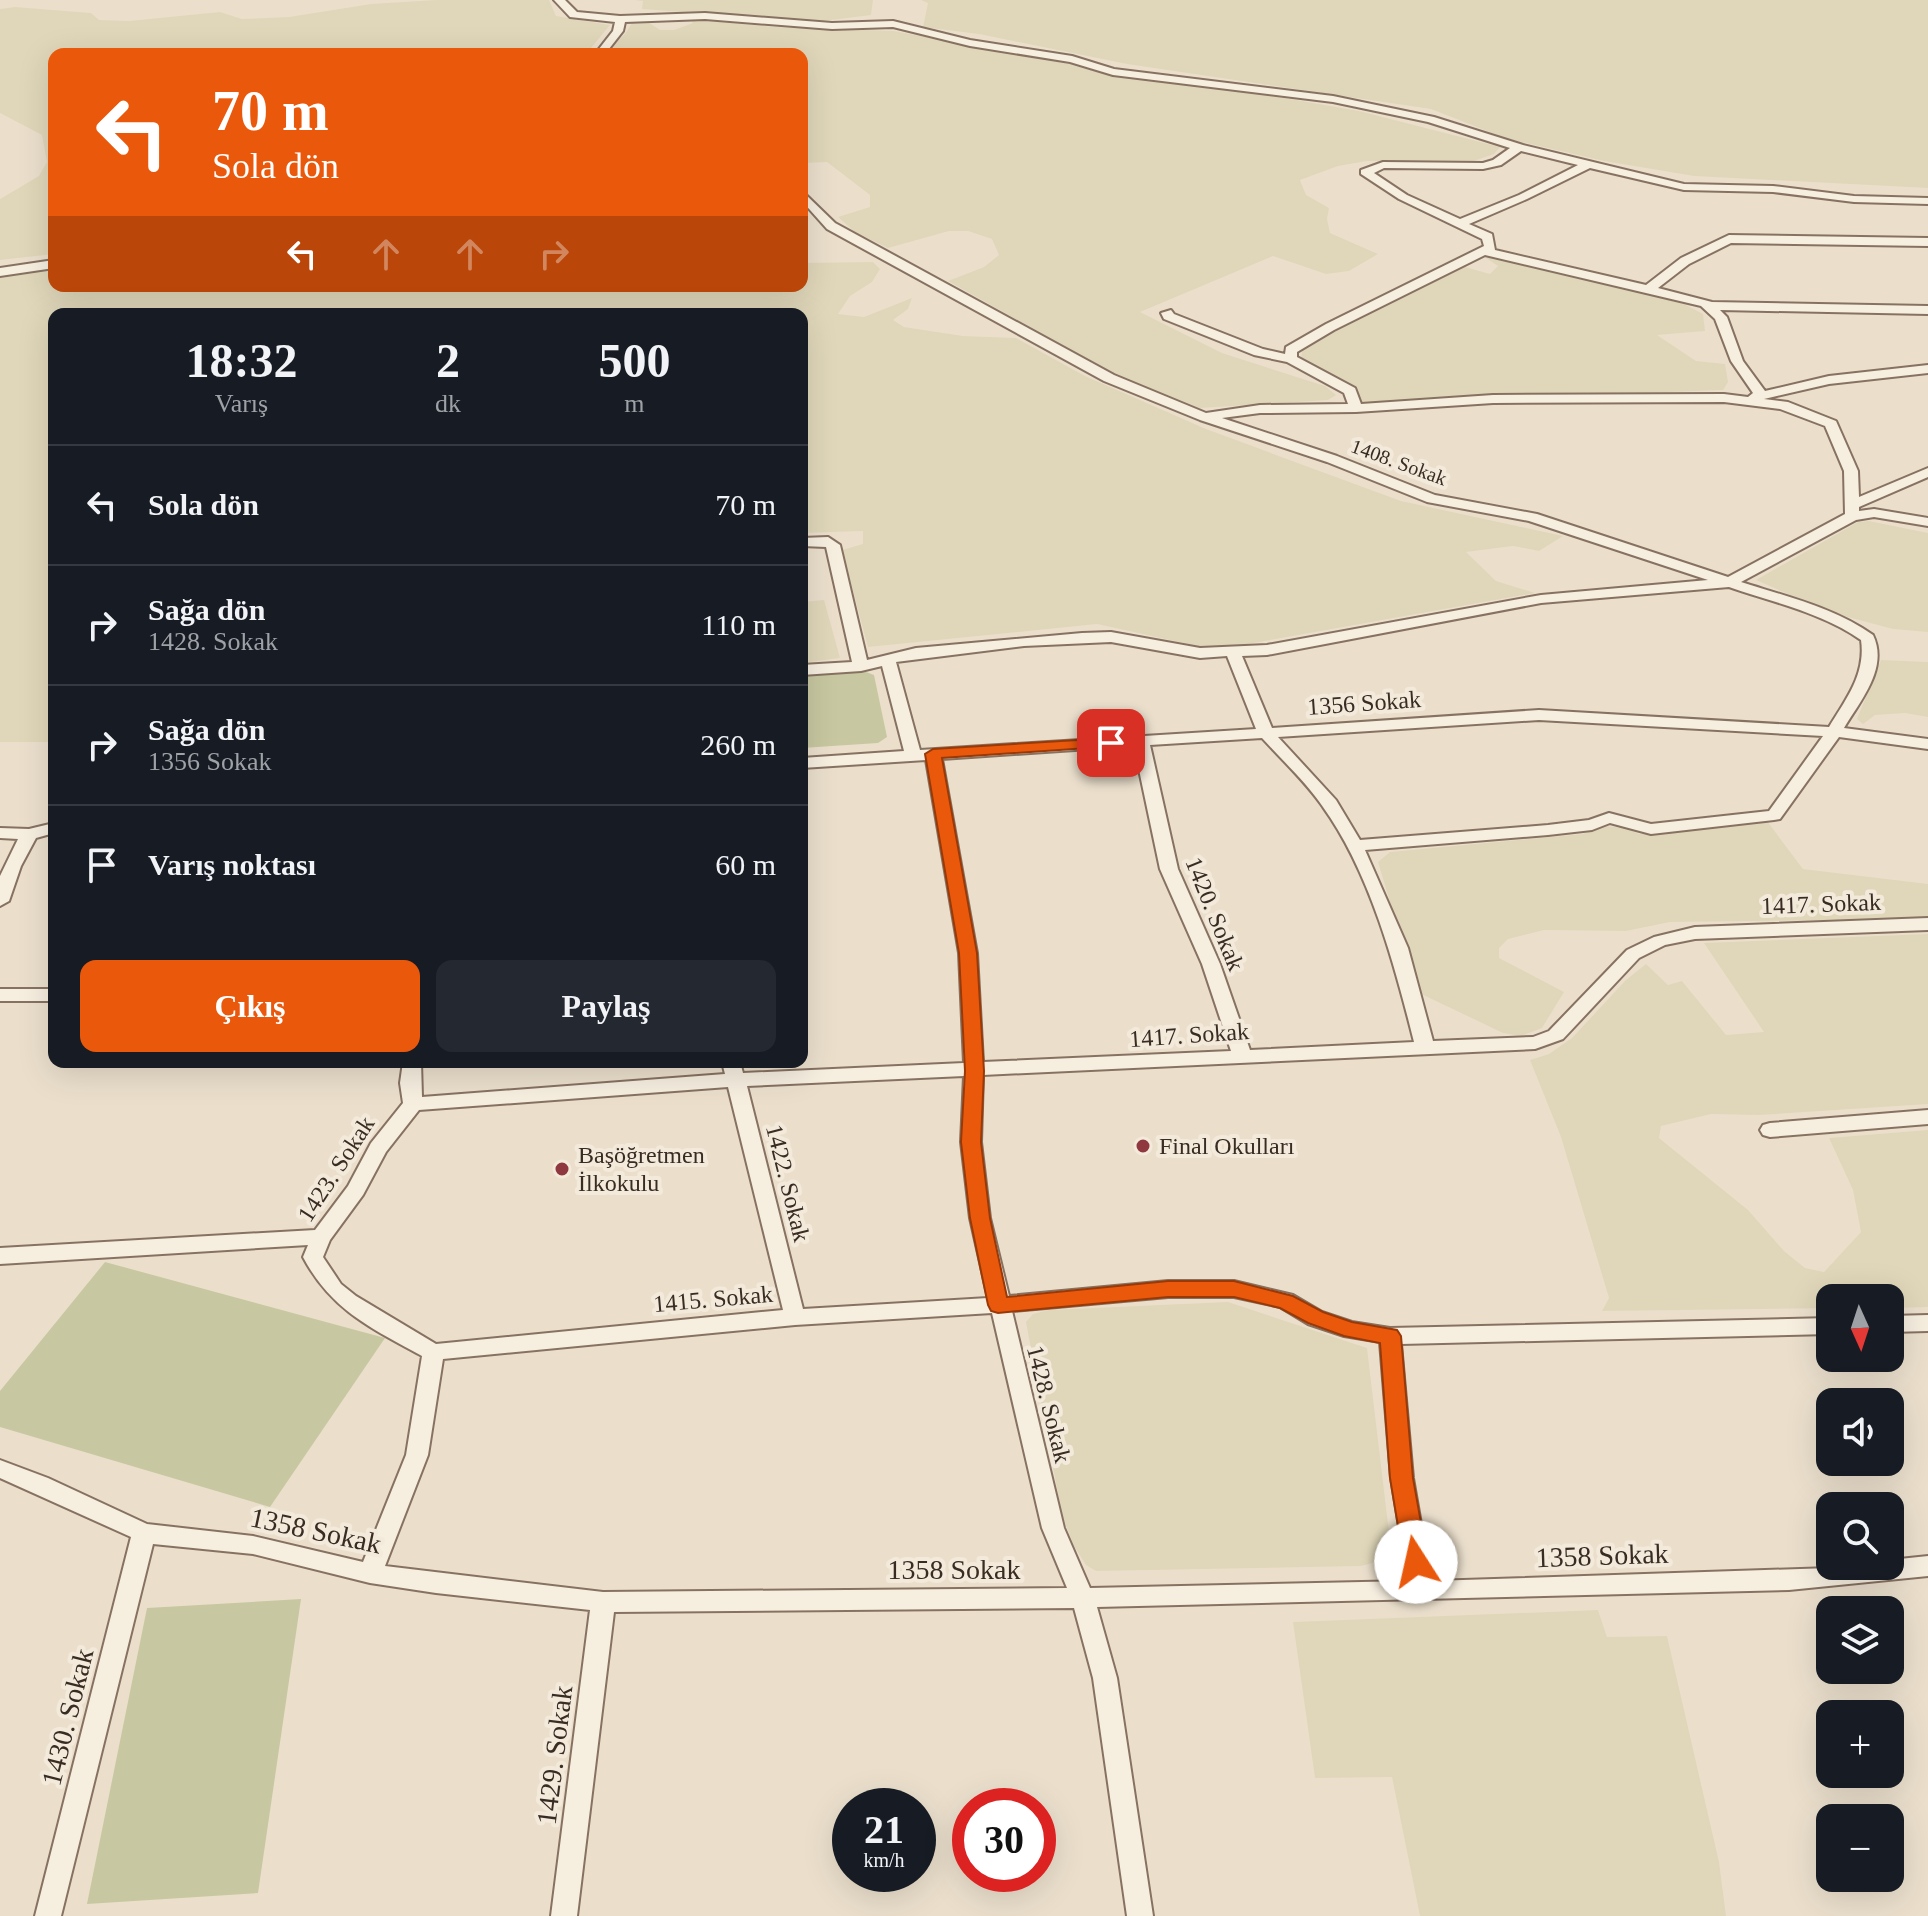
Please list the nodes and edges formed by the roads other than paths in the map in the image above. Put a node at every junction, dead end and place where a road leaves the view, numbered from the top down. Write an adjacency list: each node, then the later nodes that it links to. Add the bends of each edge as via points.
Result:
1 (559, 0): 2 (street, via 574,15)
2 (620, 19): 3 (street, via 618,31); 4 (street, via 705,16 832,26 893,24 1113,72 1333,99 1430,119)
3 (603, 48)
4 (1519, 147): 5 (street); 8 (street, via 1483,166 1383,165 1365,172 1403,197)
5 (1588, 164): 7 (street, via 1684,187); 8 (street)
6 (808, 201): 22 (street, 1408. Sokak, via 831,226 1109,378)
7 (1928, 201)
8 (1461, 223): 10 (street, via 1488,237 1490,248)
9 (1928, 242): 13 (street, via 1729,239 1685,261)
10 (1483, 251): 13 (street); 17 (street, via 1297,344)
11 (48, 265): 12 (street)
12 (0, 272)
13 (1648, 290): 14 (street)
14 (1710, 306): 15 (street); 19 (street, via 1721,317 1737,361)
15 (1928, 310)
16 (1167, 313): 17 (street, via 1259,352)
17 (1291, 359): 21 (street, via 1350,391)
18 (1928, 369): 19 (street, via 1829,380)
19 (1761, 395): 20 (street)
20 (1745, 400): 21 (street, via 1493,399); 24 (street, via 1783,405 1831,424 1851,471)
21 (1356, 408): 22 (street, via 1260,409)
22 (1205, 417): 27 (street, 1408. Sokak, via 1432,499 1532,517)
23 (1928, 472): 24 (street)
24 (1852, 511): 25 (street); 27 (street)
25 (1928, 522)
26 (808, 542): 30 (street, via 833,545)
27 (1728, 583): 28 (street, via 1541,599); 32 (street, 1408. Sokak, via 1808,609 1868,638 1866,678)
28 (1233, 653): 29 (street, via 1200,653 1111,637 1024,641); 33 (street)
29 (888, 660): 30 (street); 36 (street, 1428. Sokak)
30 (861, 666): 31 (street)
31 (808, 670)
32 (1834, 732): 33 (street, 1356 Sokak, via 1539,715); 35 (street, 1356 Sokak); 41 (street, 1408. Sokak, via 1774,815 1651,829 1609,818 1592,825)
33 (1266, 733): 34 (street, 1356 Sokak); 41 (street, via 1330,804)
34 (1141, 741): 36 (street, 1356 Sokak); 47 (street, 1420. Sokak, via 1169,869 1211,964)
35 (1928, 744)
36 (923, 755): 37 (street, 1356 Sokak); 50 (street, 1428. Sokak, via 968,953)
37 (808, 763)
38 (48, 829): 40 (street)
39 (0, 833): 40 (street)
40 (29, 834): 42 (street)
41 (1355, 846): 46 (street, via 1399,948)
42 (0, 901)
43 (1928, 924): 46 (street, 1417. Sokak, via 1695,933 1660,941 1633,954 1556,1035 1535,1043)
44 (0, 995): 45 (street)
45 (48, 995)
46 (1425, 1048): 47 (street, 1417. Sokak)
47 (1242, 1055): 50 (street, 1417. Sokak)
48 (411, 1068): 51 (street)
49 (734, 1071): 50 (street, 1417. Sokak); 51 (street, 1417. Sokak); 57 (street, 1422. Sokak)
50 (974, 1071): 56 (street, 1428. Sokak, via 971,1142)
51 (413, 1104): 54 (street, 1423. Sokak)
52 (1928, 1117): 53 (street)
53 (1770, 1130)
54 (321, 1237): 55 (street); 62 (street, 1423. Sokak, via 313,1257 321,1276 356,1308)
55 (0, 1256)
56 (998, 1305): 57 (street, 1415. Sokak); 61 (street, 1415. Sokak, via 1168,1289 1234,1289 1286,1301 1351,1330); 68 (street, 1428. Sokak, via 1053,1528)
57 (795, 1317): 62 (street, 1415. Sokak)
58 (1928, 1323): 59 (street)
59 (1904, 1324)
60 (1816, 1326): 61 (street, 1415. Sokak)
61 (1390, 1336): 67 (street, via 1402,1478)
62 (433, 1352): 66 (street, via 417,1455)
63 (0, 1469): 64 (street, 1358 Sokak)
64 (144, 1533): 66 (street, 1358 Sokak, via 253,1545); 70 (street, 1430. Sokak)
65 (1928, 1566): 67 (street, 1358 Sokak, via 1789,1580)
66 (370, 1573): 69 (street, 1358 Sokak)
67 (1421, 1590): 68 (street, 1358 Sokak)
68 (1083, 1598): 69 (street, 1358 Sokak); 72 (street, 1428. Sokak, via 1105,1678)
69 (603, 1602): 71 (street, 1429. Sokak)
70 (48, 1916)
71 (564, 1916)
72 (1140, 1916)

